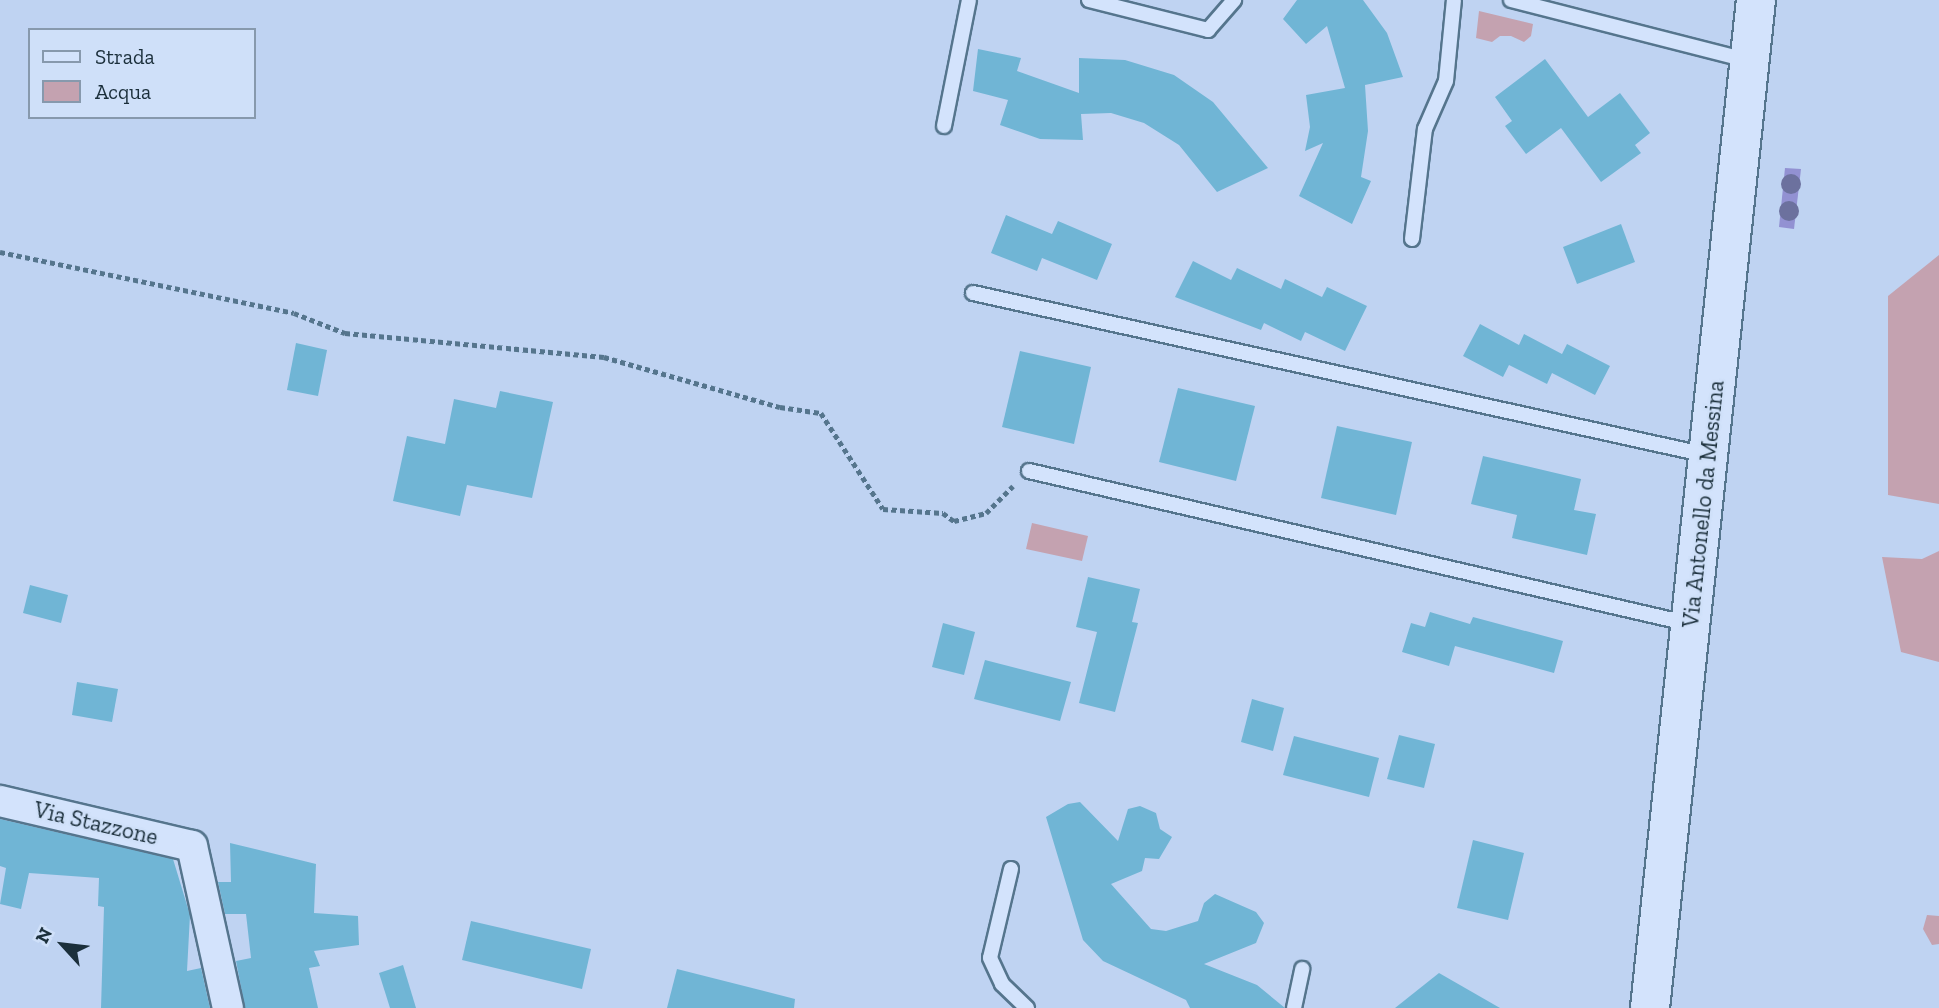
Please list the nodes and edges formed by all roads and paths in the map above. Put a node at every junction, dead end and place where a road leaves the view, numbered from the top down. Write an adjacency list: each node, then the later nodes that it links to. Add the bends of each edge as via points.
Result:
1 (969, 0): 8 (lane)
2 (1089, 0): 3 (lane, via 1208,30)
3 (1234, 0)
4 (1454, 0): 9 (lane, via 1446,81 1425,129)
5 (1511, 0): 7 (lane)
6 (1756, 0): 7 (main road, Via Antonello da Messina)
7 (1749, 61): 12 (main road, Via Antonello da Messina)
8 (944, 126)
9 (1412, 239)
10 (0, 252): 13 (path, via 294,313 345,333 604,357 779,407 821,413 883,509 943,513 954,521 986,513)
11 (973, 293): 12 (lane)
12 (1708, 455): 14 (main road, Via Antonello da Messina)
13 (1028, 471): 14 (lane)
14 (1691, 624): 21 (main road, Via Antonello da Messina)
15 (0, 801): 18 (street, Via Stazzone, via 192,846)
16 (1011, 869): 19 (lane, via 990,958 1002,984)
17 (1302, 969): 20 (lane)
18 (228, 1008)
19 (1027, 1008)
20 (1294, 1008)
21 (1650, 1008)

